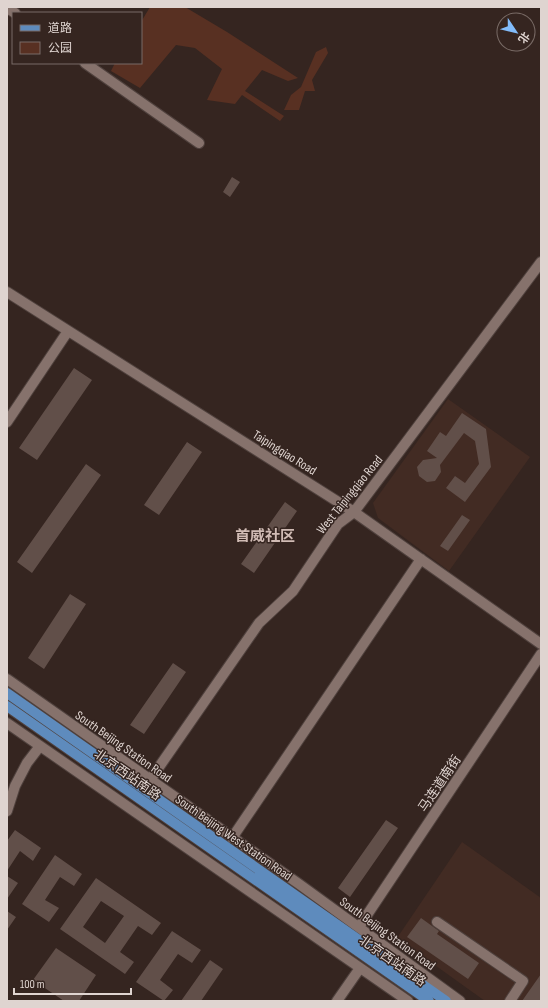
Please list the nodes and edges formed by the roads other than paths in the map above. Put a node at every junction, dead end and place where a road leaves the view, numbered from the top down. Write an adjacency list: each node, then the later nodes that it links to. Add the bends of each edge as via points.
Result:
1 (87, 64): 2 (street)
2 (199, 143)
3 (541, 262): 7 (street, West Taipingqiao Road)
4 (7, 292): 5 (street, Taipingqiao Road)
5 (68, 331): 6 (street); 7 (street, Taipingqiao Road)
6 (7, 422)
7 (354, 512): 8 (street, Taipingqiao Road); 16 (street, West Taipingqiao Road, via 338,524 293,591 259,623)
8 (421, 559): 9 (street, Taipingqiao Road); 19 (street)
9 (541, 644)
10 (541, 654): 21 (street, 马连道南街)
11 (7, 679): 16 (street, South Beijing Station Road)
12 (7, 692): 26 (main road, South Beijing West Station Road)
13 (7, 706): 25 (main road, 北京西站南路)
14 (7, 723): 15 (street)
15 (40, 746): 17 (street); 22 (street)
16 (150, 780): 19 (street, South Beijing Station Road)
17 (9, 794): 18 (street)
18 (7, 811)
19 (232, 838): 21 (street, South Beijing Station Road)
20 (438, 922): 28 (street, via 523,981)
21 (359, 927): 27 (street, South Beijing Station Road)
22 (360, 968): 23 (street); 24 (street)
23 (337, 1001)
24 (408, 1001)
25 (429, 1001)
26 (446, 1001)
27 (460, 1001)
28 (510, 1001)

